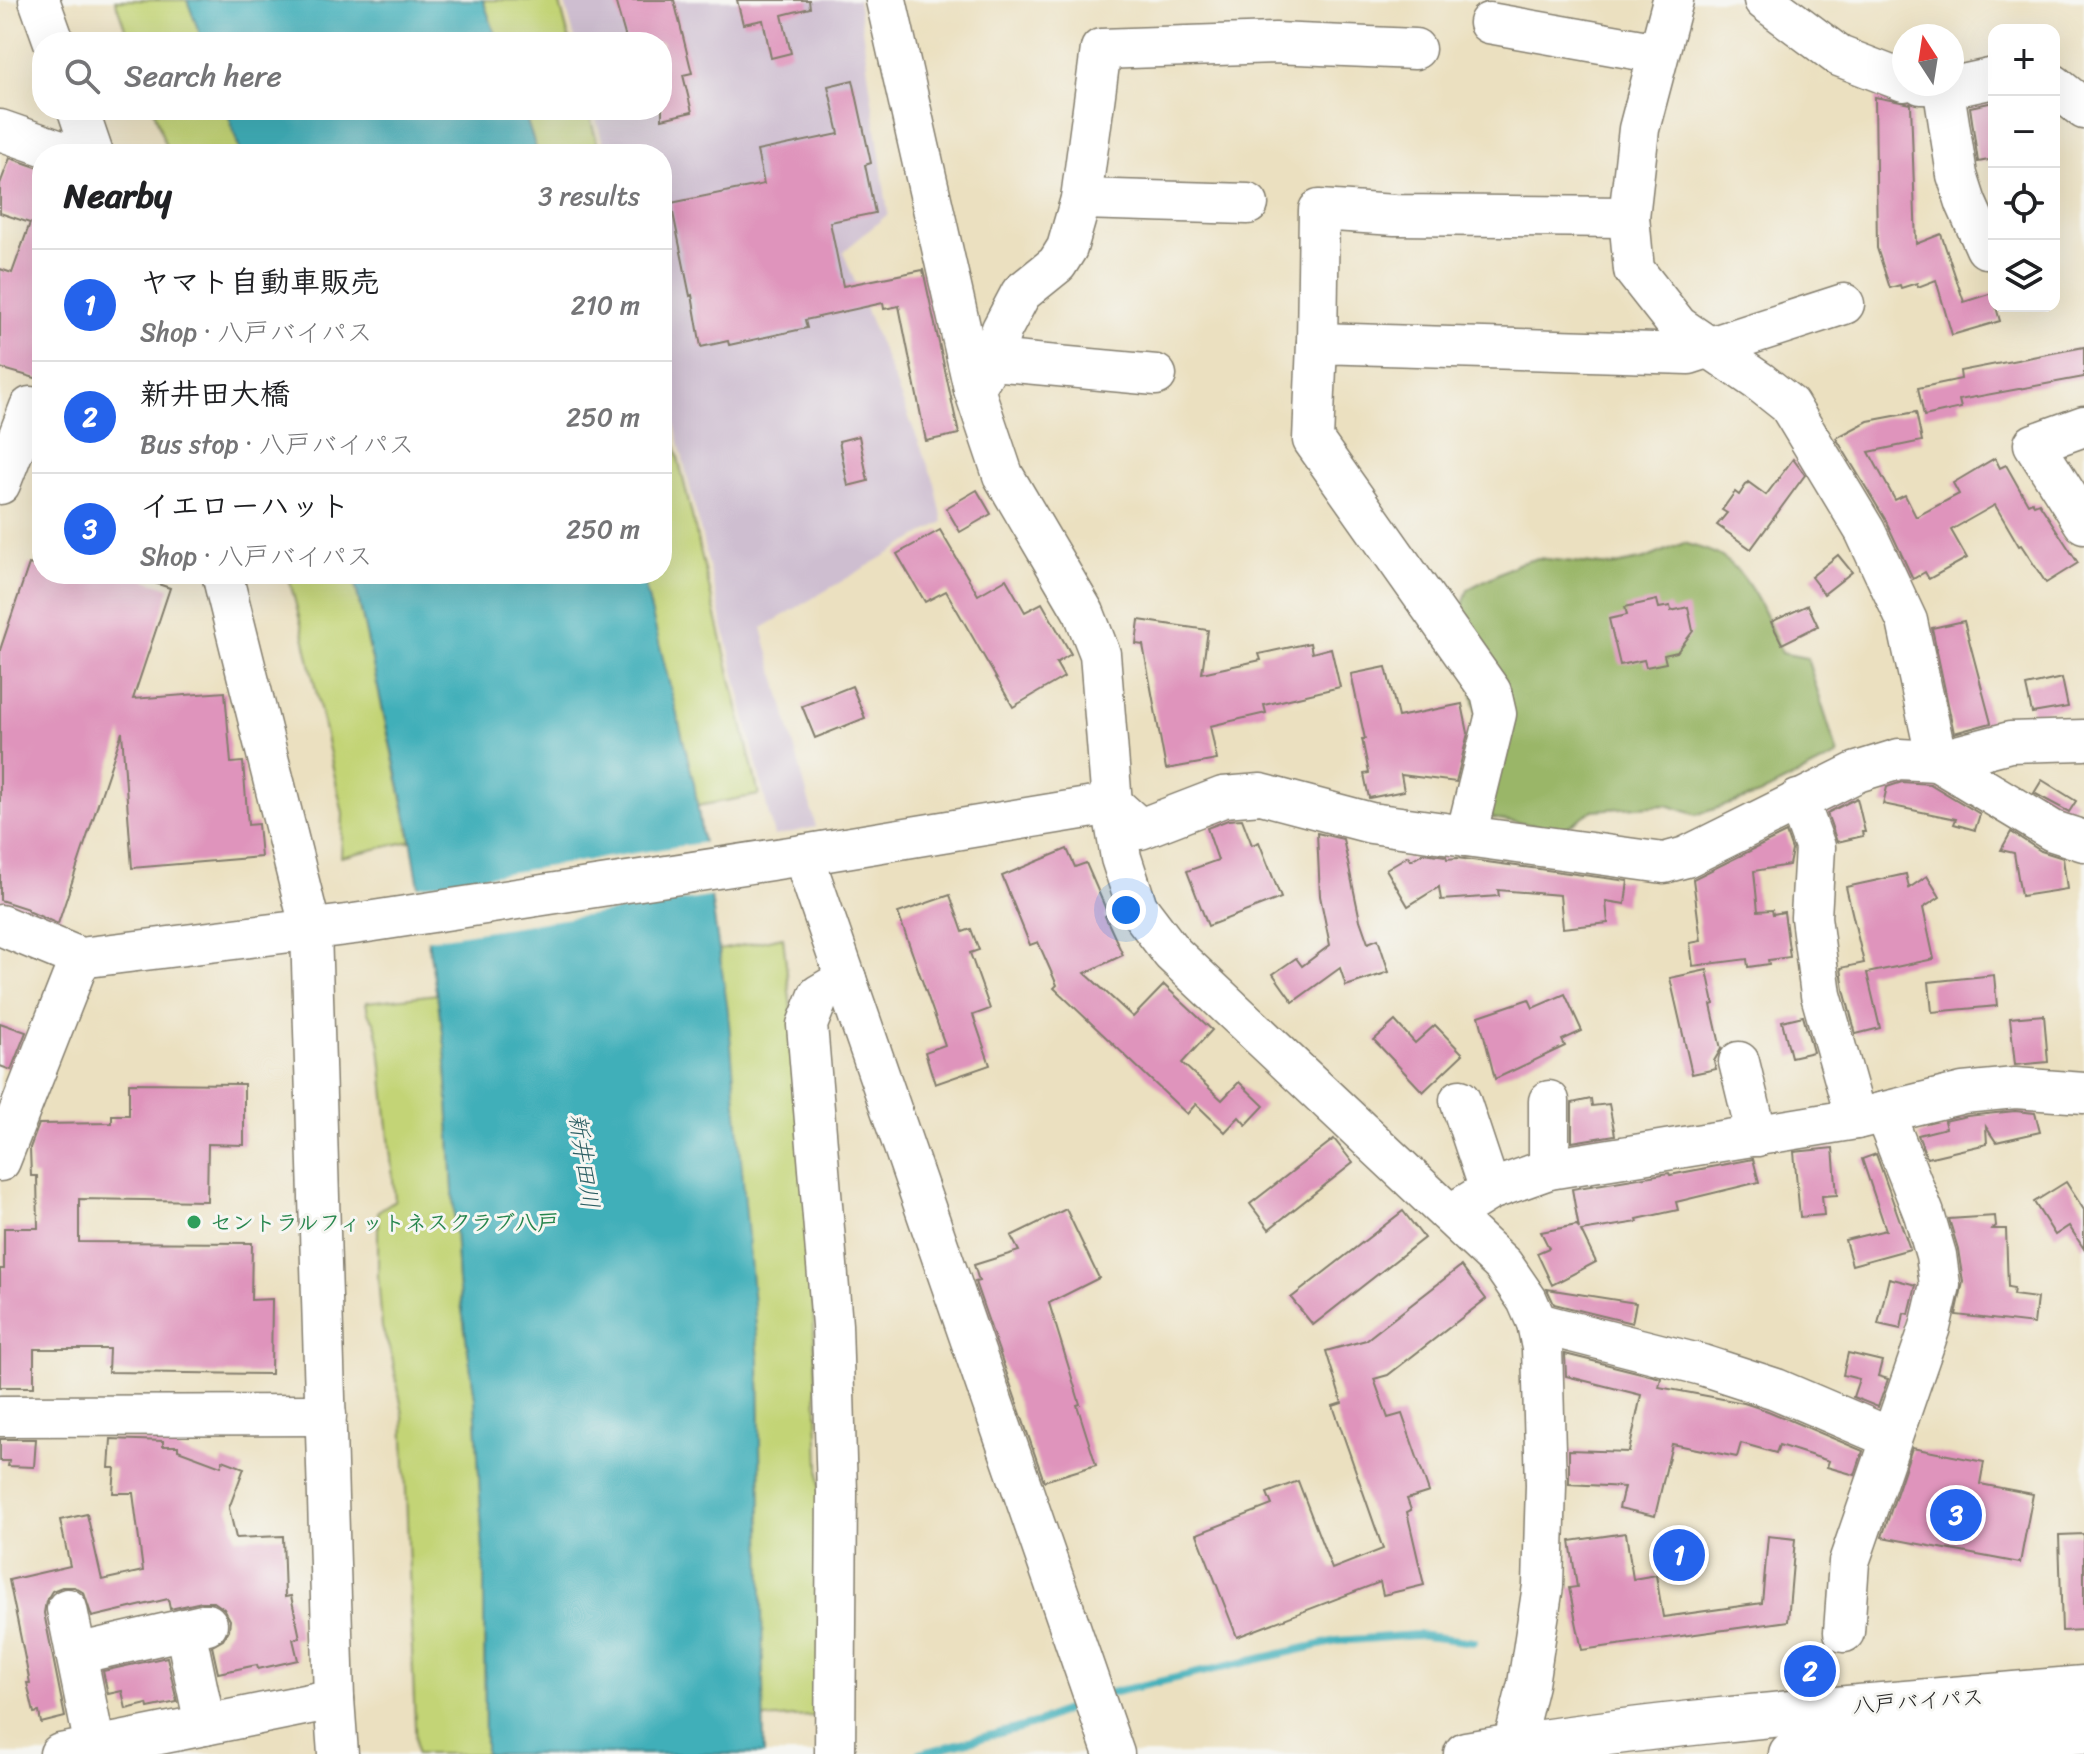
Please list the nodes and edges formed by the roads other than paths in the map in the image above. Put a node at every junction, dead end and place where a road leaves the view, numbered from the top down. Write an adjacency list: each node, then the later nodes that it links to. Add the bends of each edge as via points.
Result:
1 (39, 0): 6 (street)
2 (886, 0): 26 (street)
3 (1673, 0): 8 (street)
4 (1764, 0): 9 (street, via 1839,56)
5 (1489, 23): 8 (street)
6 (50, 32)
7 (1415, 49): 19 (street, via 1275,43 1101,49)
8 (1658, 53): 21 (street, via 1639,129)
9 (1892, 76)
10 (1988, 79): 11 (street)
11 (1964, 85)
12 (2060, 90): 14 (street)
13 (1945, 96): 22 (street, via 1957,175)
14 (2084, 109)
15 (81, 120): 18 (street)
16 (0, 130): 17 (street)
17 (40, 144)
18 (90, 144)
19 (1081, 199): 20 (street); 26 (street, via 1067,248 1057,264 1021,293)
20 (1248, 204)
21 (1629, 217): 24 (street, via 1319,210); 25 (street, via 1634,270 1678,326)
22 (1986, 248)
23 (1844, 304): 25 (street)
24 (1317, 343): 25 (street, via 1689,354); 37 (street, via 1313,440 1491,692 1496,714)
25 (1709, 348): 34 (street, via 1789,405 1865,531 1907,621)
26 (982, 374): 27 (street); 36 (street, via 987,434 1003,475 1084,613 1100,654)
27 (1156, 375)
28 (24, 405): 30 (street)
29 (2084, 426): 31 (street, via 2034,444)
30 (0, 484)
31 (2084, 523)
32 (224, 584): 41 (street)
33 (2084, 740): 34 (street, via 2010,742)
34 (1937, 761): 35 (street, via 1899,759); 38 (street, via 2053,831)
35 (1798, 800): 37 (street, via 1664,863); 48 (street, via 1815,847 1811,917 1821,995)
36 (1112, 804): 37 (street, via 1140,829 1223,797 1261,794 1371,823); 39 (street); 53 (street, via 1137,907 1172,953)
37 (1466, 836)
38 (2084, 841)
39 (785, 857): 41 (street); 43 (street)
40 (0, 925): 42 (street)
41 (311, 930): 42 (street); 55 (street)
42 (80, 958): 50 (street)
43 (846, 979): 70 (street, via 819,995 807,1025 832,1325); 71 (street)
44 (1739, 1062): 49 (street)
45 (2084, 1093): 48 (street, via 1963,1093)
46 (1460, 1100): 52 (street)
47 (1549, 1101): 51 (street)
48 (1870, 1116): 49 (street); 57 (street, via 1924,1214 1940,1285)
49 (1757, 1136): 51 (street)
50 (0, 1161)
51 (1549, 1169): 52 (street)
52 (1490, 1190): 53 (street)
53 (1451, 1214): 54 (street, via 1503,1265)
54 (1537, 1323): 57 (street, via 1776,1389); 68 (street, via 1546,1485 1543,1586)
55 (326, 1415): 56 (street); 62 (street)
56 (0, 1416)
57 (1891, 1438): 59 (street, via 1849,1562)
58 (67, 1609): 60 (street)
59 (1844, 1632)
60 (76, 1654): 64 (street, via 196,1627); 67 (street)
61 (2084, 1688): 63 (highway, 八戸バイパス)
62 (334, 1699): 64 (street); 69 (street)
63 (1914, 1701): 66 (street, via 1965,1718); 68 (highway, 八戸バイパス, via 1641,1727)
64 (205, 1725): 67 (street)
65 (2084, 1731): 66 (highway, 八戸バイパス)
66 (1991, 1746): 73 (highway, 八戸バイパス)
67 (78, 1750)
68 (1512, 1750): 72 (highway, 八戸バイパス)
69 (338, 1754)
70 (835, 1754)
71 (1114, 1754)
72 (1466, 1754)
73 (1791, 1754)

